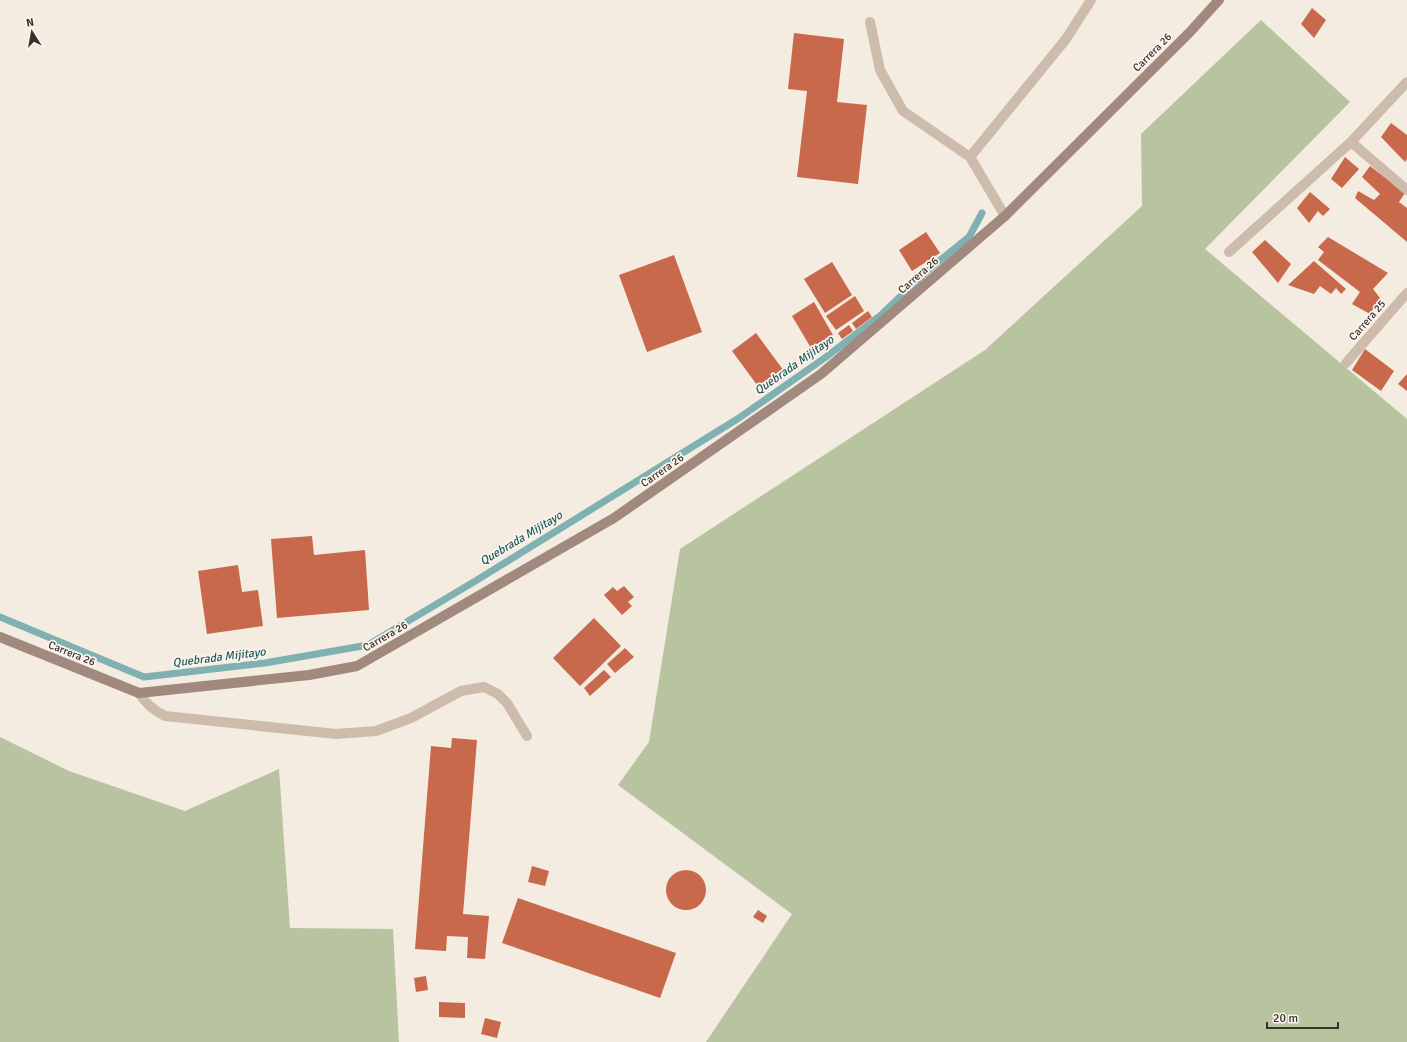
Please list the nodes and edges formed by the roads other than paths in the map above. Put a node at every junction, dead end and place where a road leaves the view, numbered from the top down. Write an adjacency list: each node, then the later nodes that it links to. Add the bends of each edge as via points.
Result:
1 (1091, 0): 6 (street, via 1066,38)
2 (1219, 0): 8 (street, Carrera 26)
3 (870, 22): 6 (street, via 880,70 903,111)
4 (1407, 82): 5 (street)
5 (1351, 142): 7 (street); 9 (street)
6 (970, 157): 8 (street)
7 (1407, 190)
8 (1005, 216): 13 (street, Carrera 26, via 821,374 614,518 357,666 309,676)
9 (1229, 252)
10 (1407, 293): 11 (street, Carrera 25)
11 (1346, 363)
12 (0, 637): 13 (street, Carrera 26)
13 (139, 693): 14 (street, via 148,706 164,716 336,734 376,731 411,718 461,691 484,687 498,694 507,703)
14 (527, 736)

